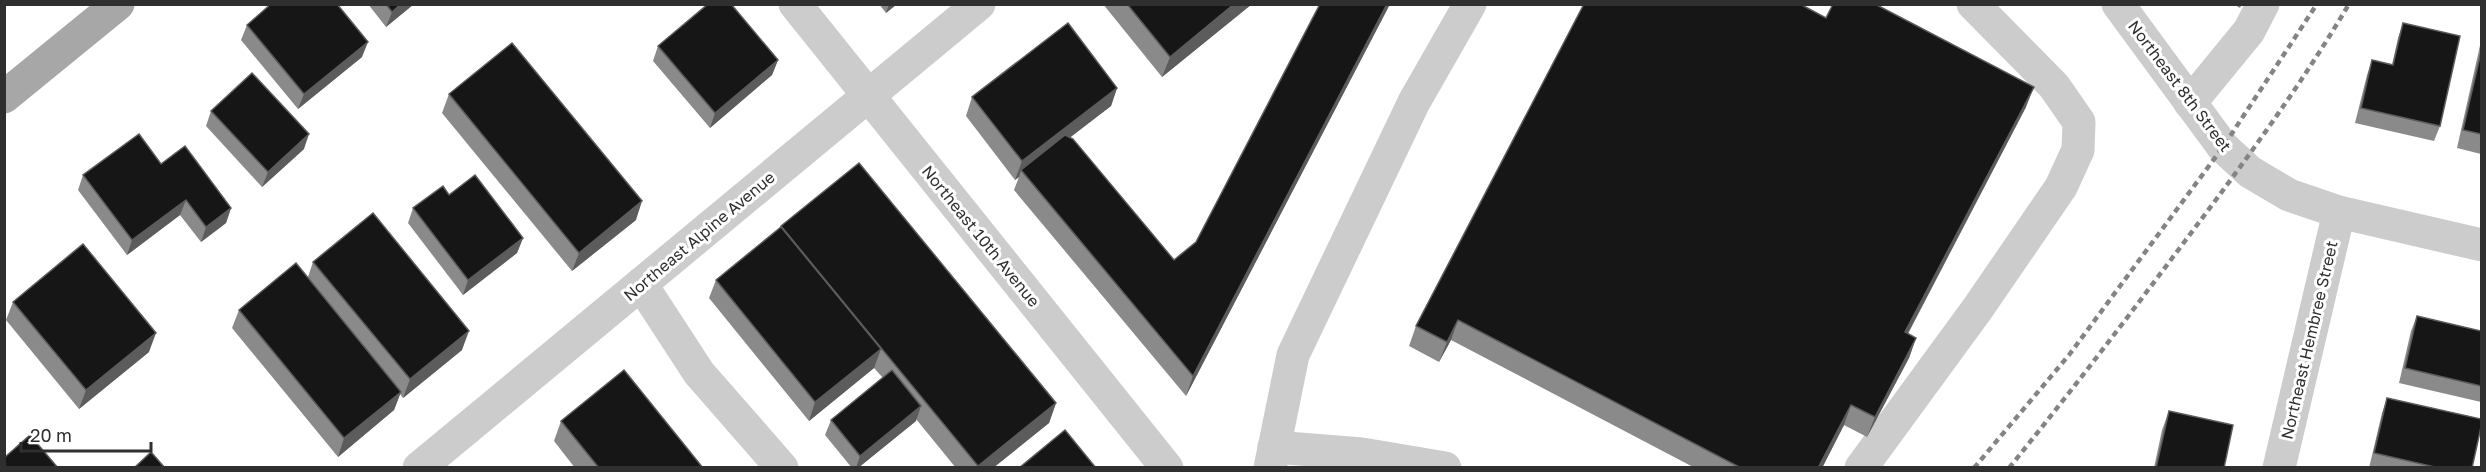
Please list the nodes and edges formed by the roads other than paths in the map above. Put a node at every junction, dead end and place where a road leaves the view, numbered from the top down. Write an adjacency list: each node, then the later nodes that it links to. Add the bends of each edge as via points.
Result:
1 (118, 4): 9 (main road)
2 (795, 4): 8 (street, Northeast 10th Avenue)
3 (979, 4): 8 (street, Northeast Alpine Avenue)
4 (1470, 4): 14 (street, via 1414,102 1293,355)
5 (1973, 4): 19 (street, via 2054,86 2079,122 2078,150 2061,187)
6 (2118, 4): 10 (street, Northeast 8th Street)
7 (2263, 4): 10 (street, via 2249,31)
8 (869, 95): 13 (street, Northeast Alpine Avenue); 17 (street, Northeast 10th Avenue)
9 (4, 97)
10 (2190, 103): 11 (street, Northeast 8th Street, via 2223,147 2250,172 2289,195)
11 (2339, 212): 12 (street, Northeast 8th Street); 20 (street, Northeast Hembree Street)
12 (2481, 245)
13 (641, 284): 15 (street, Northeast Alpine Avenue); 16 (street, via 699,373)
14 (1272, 457): 18 (street, via 1362,454)
15 (419, 468)
16 (782, 468)
17 (1167, 468)
18 (1445, 468)
19 (1861, 468)
20 (2279, 468)

